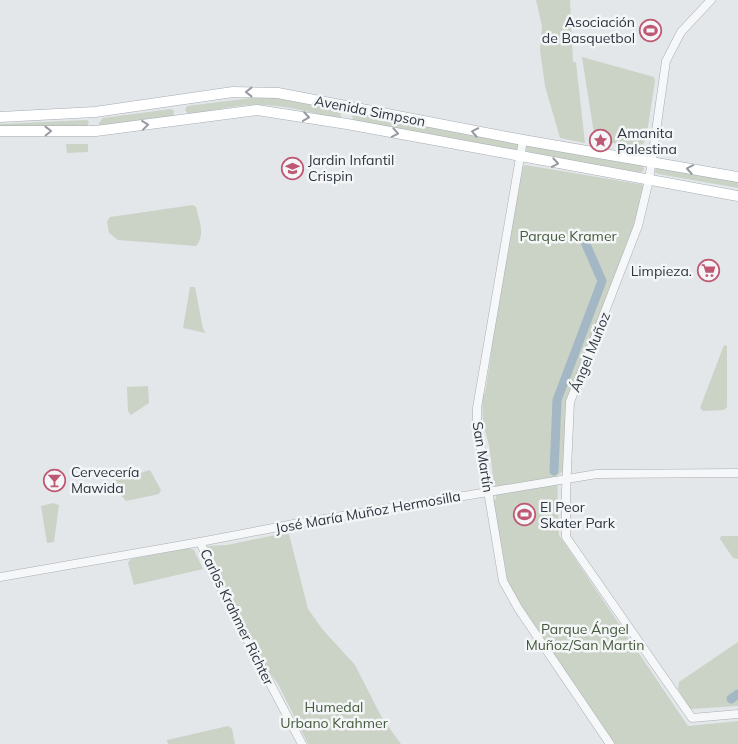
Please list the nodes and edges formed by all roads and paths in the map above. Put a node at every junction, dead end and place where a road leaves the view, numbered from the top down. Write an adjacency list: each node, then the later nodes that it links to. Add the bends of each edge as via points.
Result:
1 (711, 0): 6 (street, Ángel Muñoz, via 681,32 666,61)
2 (0, 118): 4 (main road, Avenida Simpson, one-way to 2, via 258,92 233,92 80,114)
3 (0, 131): 5 (main road, Avenida Simpson, one-way to 5, via 96,131 257,110)
4 (523, 140): 5 (street, San Martín); 6 (main road, Avenida Simpson)
5 (519, 156): 8 (main road, Avenida Simpson, one-way to 8); 12 (street, San Martín, via 477,408 476,425)
6 (650, 162): 7 (main road, Avenida Simpson, one-way to 6); 8 (street, Ángel Muñoz)
7 (738, 177)
8 (648, 180): 9 (main road, Avenida Simpson); 11 (street, Ángel Muñoz, via 631,247 570,402)
9 (738, 196)
10 (738, 473): 11 (street, José María Muñoz Hermosilla, via 597,474)
11 (566, 478): 12 (street, José María Muñoz Hermosilla); 15 (street, Ángel Muñoz, via 566,538 692,718)
12 (489, 492): 13 (street, José María Muñoz Hermosilla); 17 (street, San Martín, via 503,580 527,622)
13 (200, 542): 14 (street, José María Muñoz Hermosilla); 16 (street, Carlos Krahmer Richter, via 233,613)
14 (0, 577)
15 (738, 714)
16 (302, 744)
17 (610, 744)

